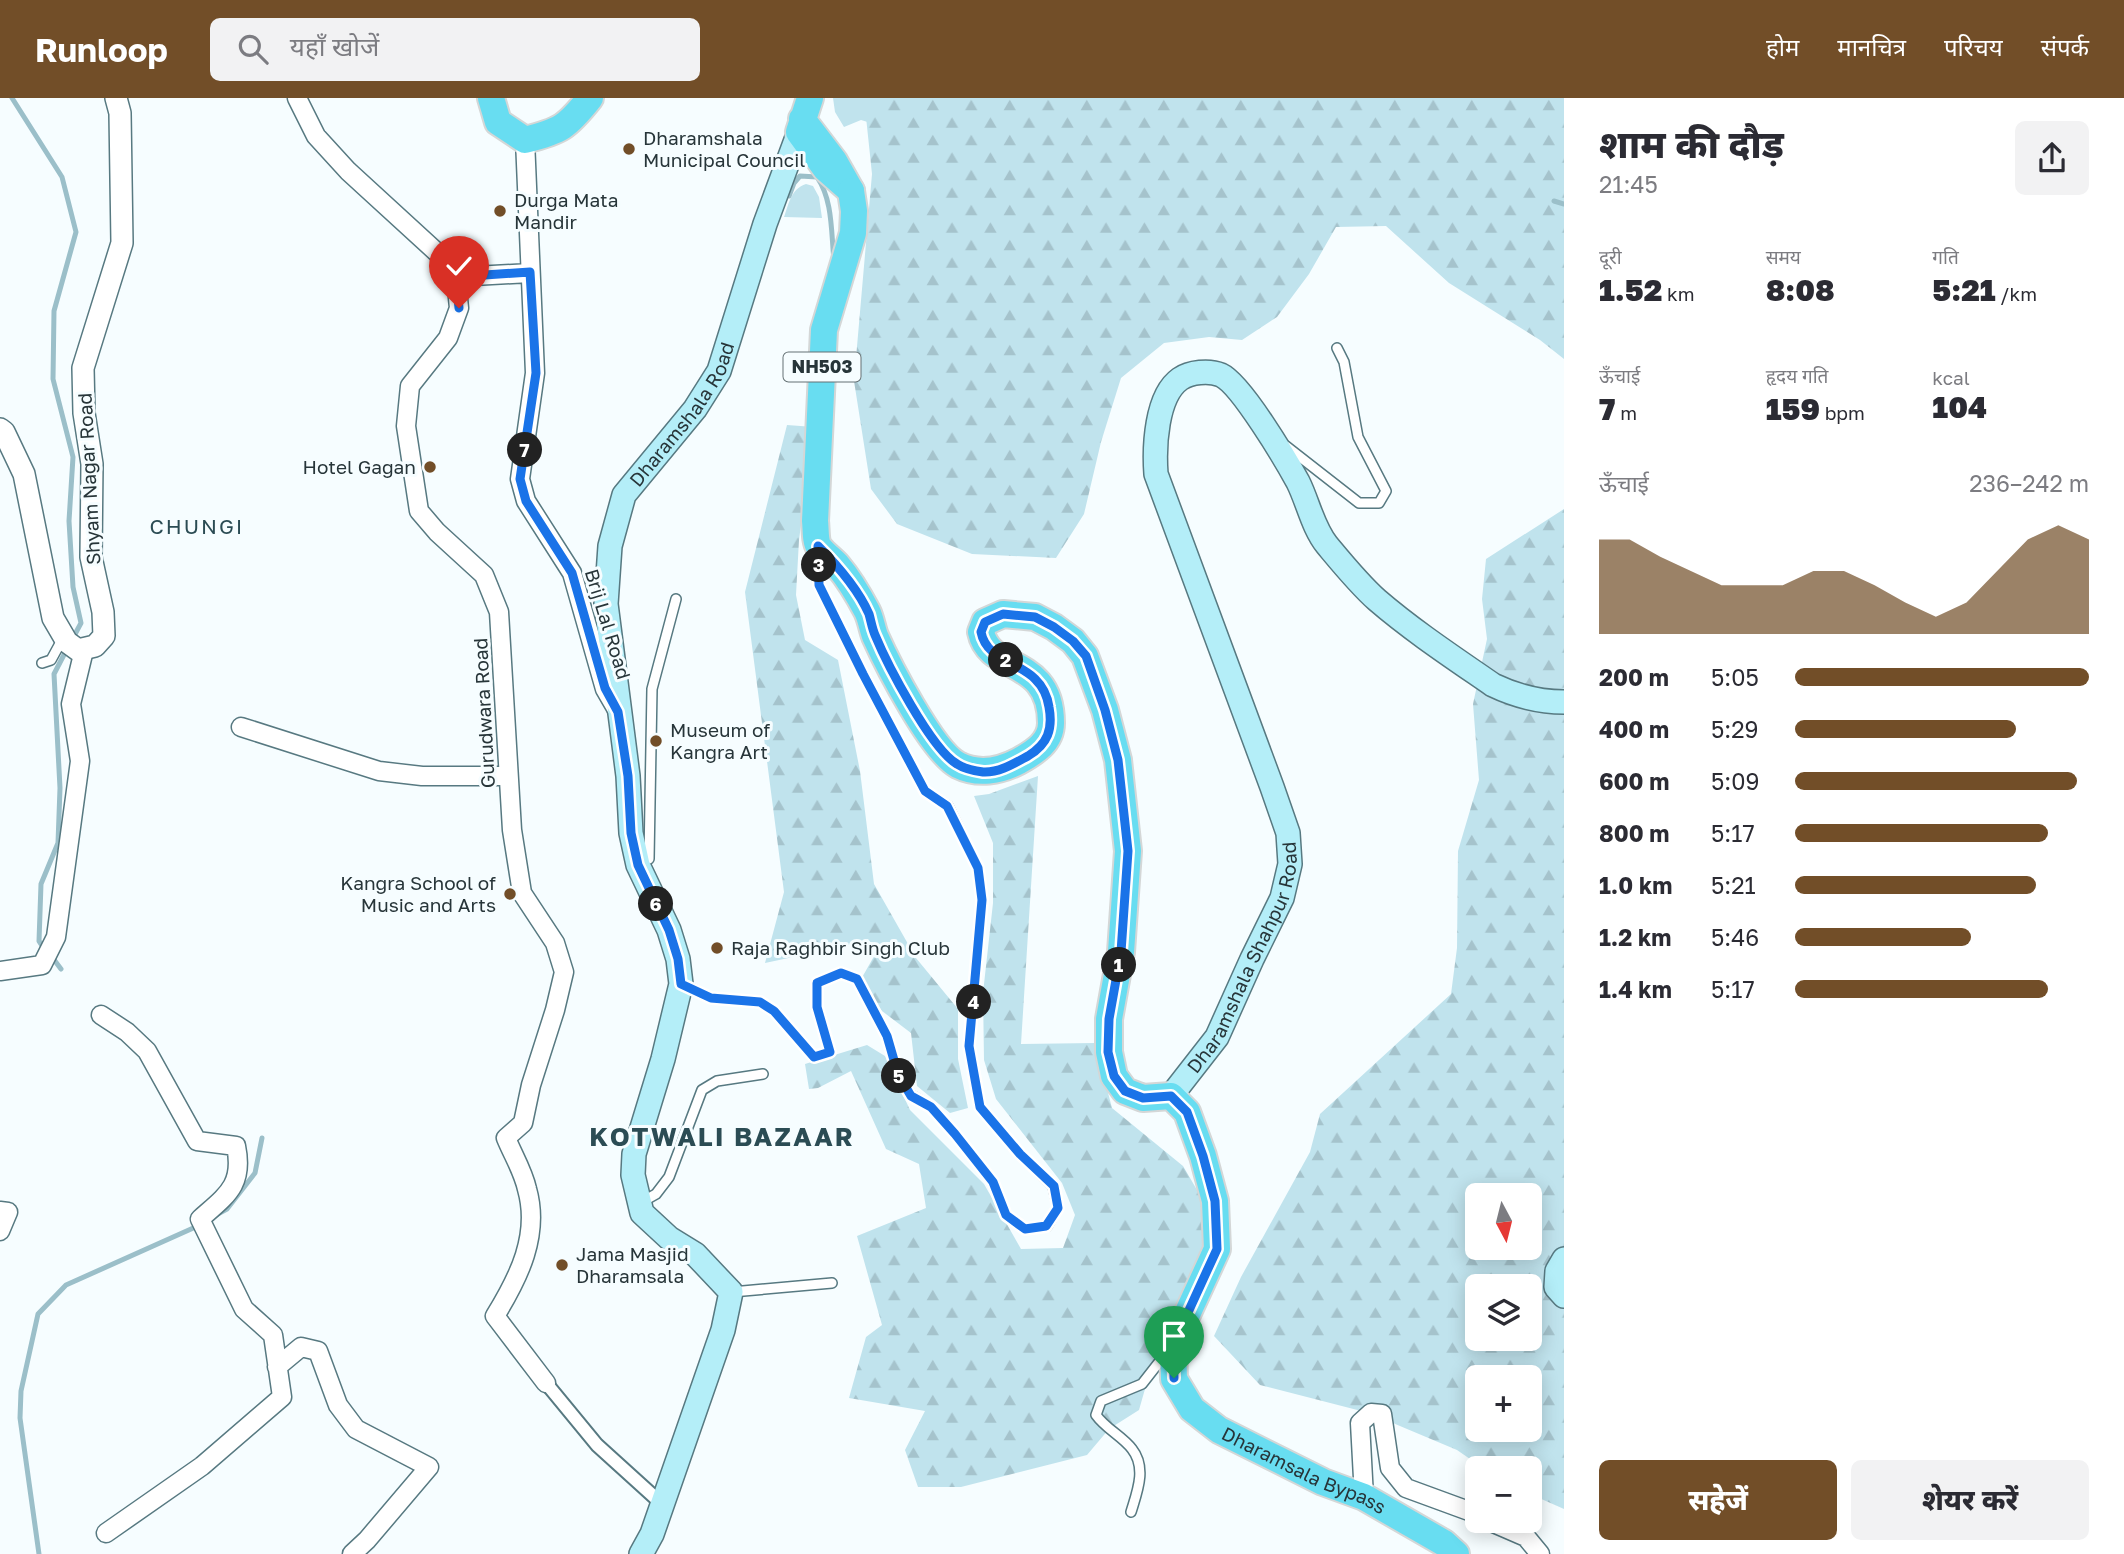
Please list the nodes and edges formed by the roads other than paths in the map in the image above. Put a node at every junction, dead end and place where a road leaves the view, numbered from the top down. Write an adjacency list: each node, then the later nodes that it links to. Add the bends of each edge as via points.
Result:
1 (104, 98): 4 (street)
2 (297, 98): 9 (street, via 316,136 455,268)
3 (491, 98): 7 (main road, via 498,122)
4 (118, 106): 15 (street, Shyam Nagar Road, via 122,243 83,368 92,464 91,557 104,636 95,646)
5 (578, 110): 7 (main road, via 554,133)
6 (804, 116): 13 (main road, NH503, via 851,191 854,211 853,233 824,330 815,521); 18 (main road, Dharamshala Road, via 719,371 695,409 624,495 610,546 606,604)
7 (525, 140): 8 (street, Brij Lal Road)
8 (530, 272): 9 (street); 18 (street, Brij Lal Road, via 536,373 520,479 526,501 572,573 605,688)
9 (456, 277): 20 (street, Gurudwara Road, via 459,308 447,338 410,386 405,426 419,511 484,575 499,612)
10 (1338, 348): 12 (lane, via 1358,437 1386,491 1379,503 1359,503)
11 (0, 429): 15 (street, via 24,474 54,618)
12 (1265, 430): 17 (main road, Dharamshala Shahpur Road, via 1299,483 1324,542 1377,599 1493,685 1512,694); 26 (main road, Dharamshala Shahpur Road, via 1237,388 1220,374 1206,372 1174,383 1156,436 1156,474 1288,833 1290,864 1282,898 1217,1037)
13 (818, 546): 23 (lane, via 819,585 863,674 925,791 947,806 978,868 982,900 969,1046 980,1107 1054,1186 1058,1208 1046,1226 1025,1229 1006,1215 993,1182 931,1107 911,1096 904,1085 887,1036 857,979 841,973 817,983 817,1007 830,1052 814,1057 774,1011 760,1002 711,998); 26 (main road, via 839,568 869,614 892,671 931,737 957,764 982,772 998,770 1032,754 1050,732 1049,703 1042,684 988,648 981,632 985,622 1003,614 1035,617 1064,634 1086,656 1118,760 1128,851 1108,1052 1114,1076 1125,1091 1143,1098)
14 (676, 598): 21 (lane, via 652,689)
15 (73, 645): 16 (lane); 22 (street, via 71,704 80,761 56,937 42,965)
16 (42, 663)
17 (1564, 702)
18 (618, 712): 23 (main road, Dharamshala Road, via 638,865 669,930)
19 (241, 727): 20 (street, via 379,771)
20 (508, 776): 36 (street, Gurudwara Road, via 522,893 555,943 564,972 523,1123 506,1138 527,1187 533,1216 522,1268 495,1316)
21 (649, 859)
22 (0, 971)
23 (681, 984): 27 (main road, via 634,1154)
24 (101, 1015): 35 (street, via 147,1051 197,1141 236,1146 239,1163 233,1189 200,1219 244,1309 273,1335)
25 (763, 1073): 27 (lane, via 717,1081 702,1090 669,1177 656,1194)
26 (1171, 1096): 34 (main road, Dharamsala Bypass, via 1187,1112 1203,1156 1215,1201 1217,1249)
27 (639, 1204): 32 (main road, via 642,1213 695,1254)
28 (0, 1211): 29 (street, via 8,1212)
29 (0, 1231)
30 (1564, 1259): 33 (main road, via 1556,1287)
31 (832, 1283): 32 (lane)
32 (730, 1292): 38 (main road, via 723,1330)
33 (1564, 1296)
34 (1173, 1345): 37 (main road, Dharamsala Bypass, via 1174,1378 1192,1409 1219,1430 1323,1482); 40 (lane, via 1142,1384 1101,1401 1097,1415 1133,1450 1141,1478)
35 (278, 1367): 41 (street, via 282,1396 202,1466); 44 (street, via 301,1347 318,1351 338,1405 356,1430 429,1466)
36 (546, 1383): 38 (street, via 597,1445)
37 (1364, 1497): 39 (street, via 1360,1423 1371,1413 1382,1413 1390,1468 1406,1488); 45 (main road, Dharamsala Bypass)
38 (661, 1503): 43 (main road)
39 (1465, 1510)
40 (1131, 1512)
41 (106, 1532)
42 (1517, 1533): 46 (street)
43 (649, 1547)
44 (352, 1554)
45 (1456, 1554)
46 (1540, 1554)

